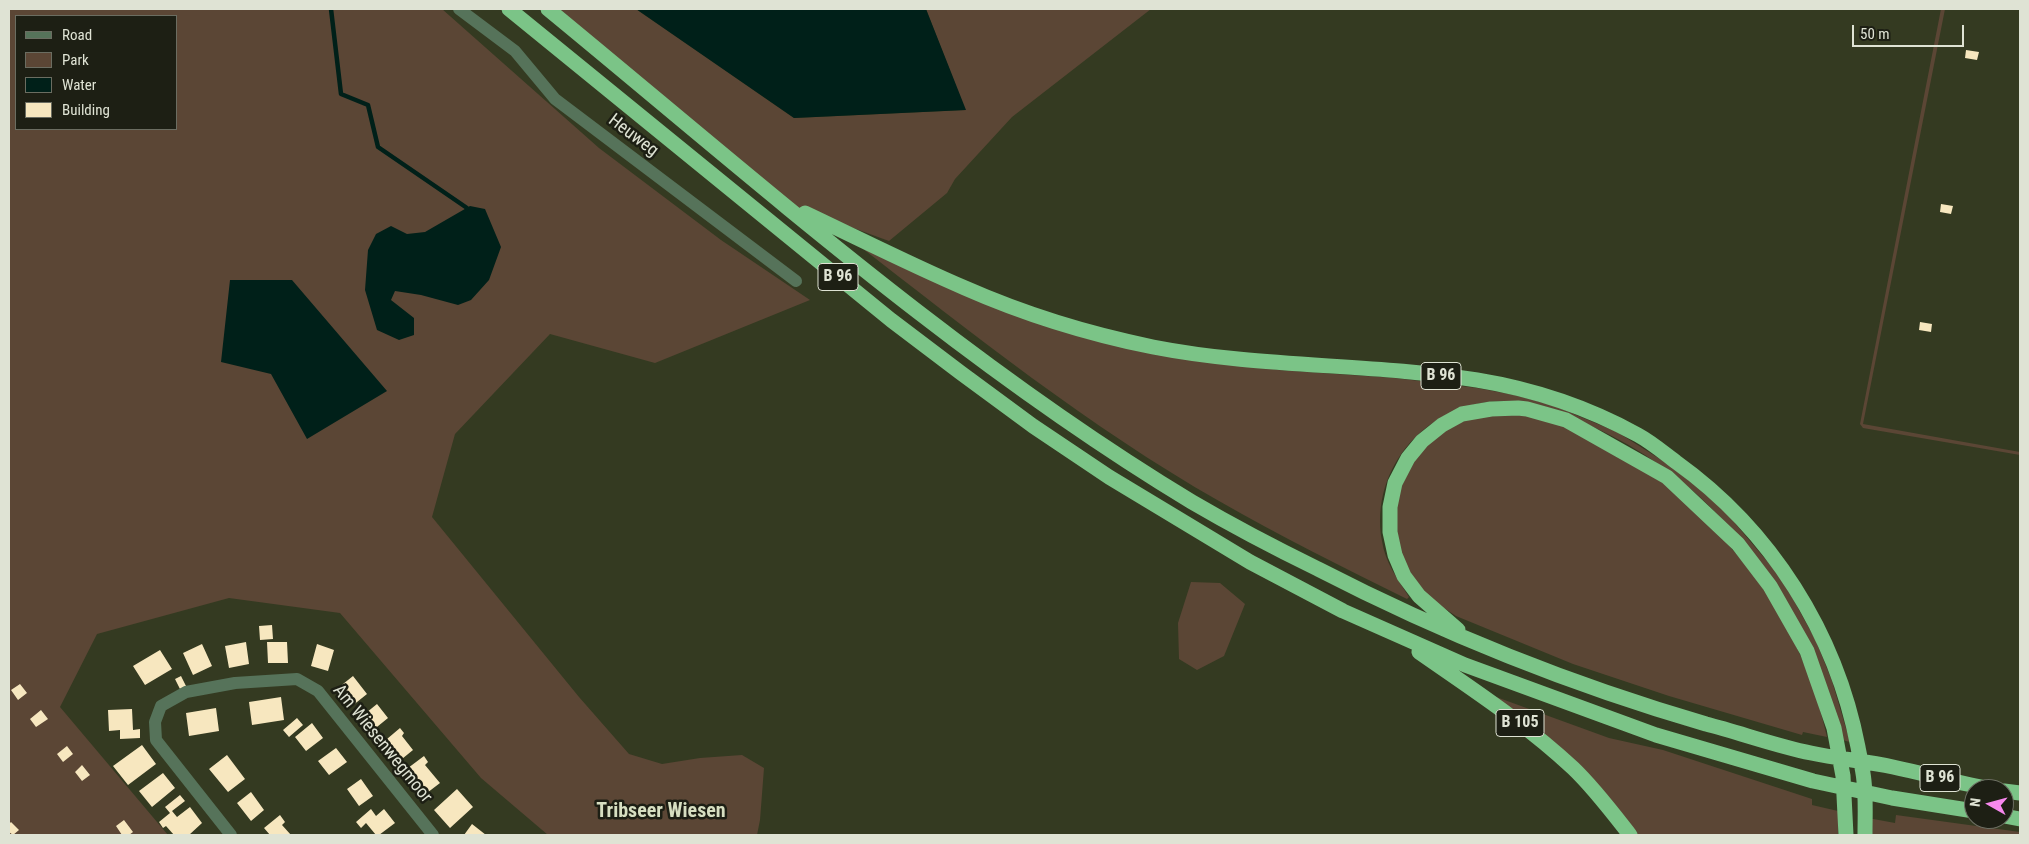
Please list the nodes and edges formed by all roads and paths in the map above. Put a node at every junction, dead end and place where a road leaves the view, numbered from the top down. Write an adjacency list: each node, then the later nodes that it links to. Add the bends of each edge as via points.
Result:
1 (460, 9): 5 (street, Heuweg, via 515,51 555,99)
2 (509, 9): 6 (highway, B 96, via 891,320 1033,426 1109,477 1250,562 1343,611)
3 (548, 9): 4 (highway, B 96)
4 (782, 202): 7 (highway, B 96, via 973,354 1120,456 1260,540 1354,588); 14 (highway, B 96, via 965,289 1078,329 1218,358 1479,380 1561,401 1640,436 1701,480 1736,512 1772,554 1814,620 1832,658 1854,726 1864,780)
5 (796, 280)
6 (1392, 632): 9 (highway, B 96, via 1465,665 1656,735 1812,781); 12 (highway, B 105, via 1517,721 1573,768)
7 (1470, 640): 8 (highway, B 96, via 1591,688 1808,753); 13 (highway, B 96, via 1419,596 1404,576 1390,532 1390,507 1396,483 1408,458 1422,441 1462,414 1518,408 1566,420 1666,477 1738,544 1770,586 1807,652 1834,728 1843,776)
8 (1964, 783)
9 (1964, 809)
10 (231, 835): 11 (street, Am Wiesenwegmoor, via 156,740 155,722 161,706 194,690 235,683 297,679 318,691)
11 (433, 835)
12 (1630, 835)
13 (1846, 835)
14 (1865, 835)

